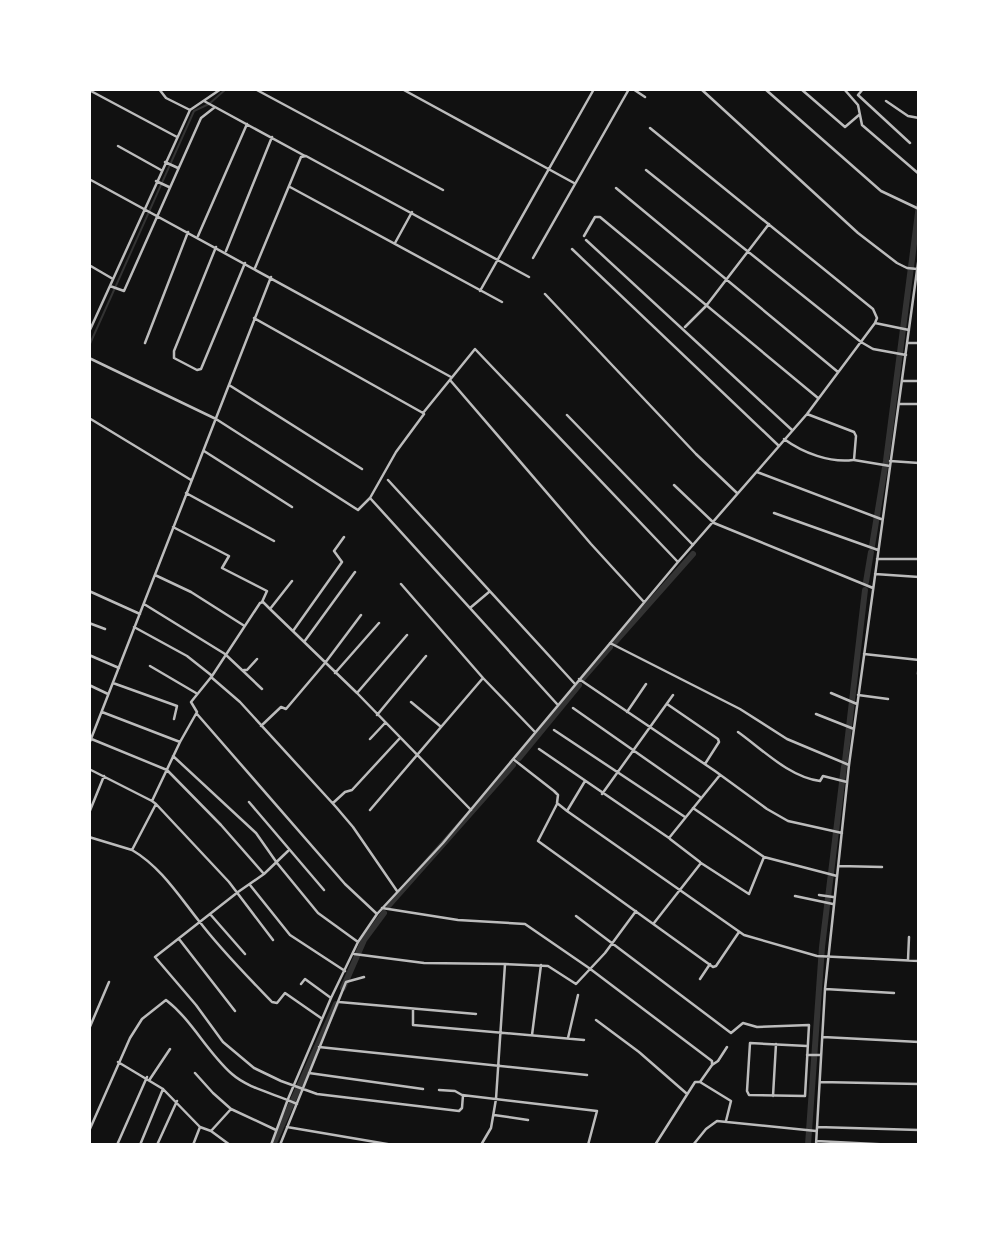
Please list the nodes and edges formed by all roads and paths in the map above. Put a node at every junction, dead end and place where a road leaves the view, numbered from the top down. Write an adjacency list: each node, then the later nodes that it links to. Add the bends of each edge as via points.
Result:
1 (159, 89): 17 (street, via 166,98)
2 (220, 89): 14 (street)
3 (255, 89): 39 (street)
4 (402, 89): 29 (street)
5 (594, 89): 29 (street)
6 (631, 89): 13 (street); 35 (street)
7 (701, 89): 60 (street, via 858,233 907,268)
8 (765, 89): 40 (street, via 881,191)
9 (801, 89): 18 (street, via 845,127)
10 (844, 89): 18 (street, via 858,104)
11 (863, 89): 24 (street, via 858,95)
12 (89, 90): 22 (street)
13 (645, 97)
14 (204, 101): 16 (street); 17 (street)
15 (886, 101): 19 (street)
16 (215, 107): 20 (street); 28 (street, via 201,118)
17 (190, 110): 22 (street)
18 (859, 115): 32 (street, via 862,125)
19 (919, 118)
20 (247, 124): 23 (street); 47 (street)
21 (650, 128): 44 (street)
22 (177, 137): 27 (street)
23 (272, 137): 26 (street); 52 (street)
24 (910, 143)
25 (118, 146): 30 (street)
26 (306, 156): 37 (street, via 301,157); 42 (street)
27 (167, 162): 28 (street); 30 (street)
28 (176, 167): 36 (street)
29 (548, 169): 35 (street); 56 (street)
30 (162, 170): 34 (street)
31 (646, 170): 53 (street)
32 (918, 173)
33 (89, 179): 41 (street)
34 (158, 182): 36 (street); 41 (street)
35 (574, 183): 55 (street)
36 (167, 186): 43 (street)
37 (289, 186): 49 (street); 59 (street)
38 (616, 188): 64 (street)
39 (443, 190)
40 (917, 209)
41 (146, 210): 43 (street); 63 (street)
42 (412, 212): 49 (street); 56 (street)
43 (155, 214): 45 (street); 66 (street, via 125,289)
44 (769, 225): 53 (street); 74 (street, via 873,309)
45 (188, 232): 47 (street); 79 (street)
46 (584, 236): 70 (street, via 595,217 600,217)
47 (198, 237): 50 (street)
48 (586, 240): 75 (street)
49 (394, 244): 67 (street)
50 (216, 247): 52 (street); 57 (street, via 174,358 201,369)
51 (572, 249): 99 (street)
52 (226, 252): 57 (street)
53 (748, 252): 64 (street); 78 (street)
54 (919, 256): 60 (street)
55 (533, 258)
56 (499, 260): 61 (street); 67 (street)
57 (245, 263): 59 (street)
58 (89, 265): 63 (street)
59 (255, 268): 62 (street)
60 (916, 269): 65 (street)
61 (529, 276)
62 (271, 277): 73 (street); 85 (street)
63 (113, 279): 66 (street)
64 (726, 280): 70 (street); 84 (street)
65 (917, 283): 71 (street)
66 (111, 286): 77 (street)
67 (480, 291): 69 (street)
68 (545, 294): 110 (street)
69 (502, 302)
70 (706, 306): 75 (street); 89 (street)
71 (912, 310): 72 (street); 76 (street)
72 (919, 310)
73 (254, 318): 88 (street); 92 (street)
74 (875, 323): 76 (street); 78 (street)
75 (684, 328): 97 (street)
76 (908, 330): 80 (street)
77 (89, 332)
78 (861, 342): 82 (street); 84 (street)
79 (145, 343)
80 (908, 343): 81 (street); 82 (street)
81 (919, 343)
82 (906, 355): 86 (street)
83 (89, 358): 96 (street)
84 (838, 372): 89 (street)
85 (451, 379): 92 (street); 123 (street, via 475,349); 134 (street)
86 (902, 381): 87 (street); 90 (street)
87 (919, 381)
88 (229, 385): 96 (street); 104 (street)
89 (818, 398): 93 (street)
90 (899, 404): 91 (street); 103 (street)
91 (919, 404)
92 (425, 413): 111 (street)
93 (807, 414): 97 (street); 101 (street, via 854,432)
94 (567, 415): 119 (street)
95 (89, 418): 107 (street)
96 (216, 419): 100 (street); 111 (street, via 357,509)
97 (792, 430): 98 (street)
98 (784, 439): 99 (street); 101 (street, via 820,456)
99 (779, 446): 105 (street)
100 (204, 451): 107 (street); 112 (street)
101 (854, 460): 103 (street)
102 (919, 463): 103 (street)
103 (889, 464): 114 (street)
104 (362, 469)
105 (757, 472): 110 (street); 114 (street)
106 (388, 480): 132 (street)
107 (191, 481): 109 (street)
108 (674, 485): 115 (street)
109 (186, 494): 116 (street); 118 (street)
110 (738, 494): 115 (street)
111 (370, 498): 137 (street)
112 (292, 507)
113 (774, 513): 120 (street)
114 (881, 519): 120 (street)
115 (714, 523): 119 (street); 130 (street)
116 (173, 527): 126 (street); 133 (street, via 229,556 222,568 267,591)
117 (344, 537): 145 (street, via 334,551 342,562)
118 (274, 541)
119 (693, 545): 123 (street)
120 (878, 550): 121 (street)
121 (877, 559): 122 (street); 125 (street)
122 (919, 559)
123 (678, 562): 134 (street)
124 (355, 572): 147 (street)
125 (875, 574): 127 (street); 130 (street)
126 (155, 575): 135 (street); 142 (street)
127 (919, 577)
128 (292, 581): 136 (street)
129 (401, 584): 162 (street)
130 (873, 588): 150 (street)
131 (89, 591): 138 (street)
132 (489, 592): 137 (street); 165 (street)
133 (261, 602): 136 (street); 142 (street)
134 (644, 602): 148 (street)
135 (144, 604): 138 (street); 149 (street)
136 (270, 608): 145 (street)
137 (470, 608): 178 (street)
138 (140, 614): 143 (street)
139 (361, 615): 155 (street)
140 (89, 623): 144 (street)
141 (379, 623): 159 (street)
142 (244, 626): 149 (street)
143 (134, 628): 157 (street); 161 (street, via 187,656)
144 (105, 629)
145 (293, 631): 147 (street)
146 (407, 635): 169 (street)
147 (304, 642): 155 (street)
148 (610, 643): 163 (street); 206 (street, via 740,709 787,739)
149 (225, 654): 158 (street); 161 (street)
150 (863, 654): 154 (street); 174 (street)
151 (89, 655): 157 (street)
152 (426, 656): 184 (street)
153 (257, 659): 158 (street)
154 (919, 660): 160 (street)
155 (325, 663): 159 (street); 188 (street, via 286,709 281,707)
156 (150, 666): 172 (street)
157 (119, 668): 164 (street)
158 (244, 670): 168 (street)
159 (335, 673): 169 (street)
160 (918, 674)
161 (212, 677): 172 (street); 188 (street)
162 (483, 678): 189 (street); 193 (street)
163 (579, 679): 165 (street); 182 (street)
164 (113, 682): 171 (street); 186 (street, via 177,706)
165 (575, 684): 178 (street)
166 (646, 684): 182 (street)
167 (89, 685): 171 (street)
168 (262, 688)
169 (356, 693): 184 (street)
170 (831, 693): 177 (street)
171 (109, 694): 181 (street)
172 (197, 694): 183 (street, via 191,703)
173 (673, 695): 179 (street)
174 (858, 695): 175 (street); 177 (street)
175 (888, 699)
176 (411, 702): 189 (street)
177 (855, 703): 191 (street)
178 (557, 704): 193 (street)
179 (667, 704): 190 (street); 205 (street, via 718,738)
180 (573, 708): 201 (street)
181 (102, 712): 195 (street); 198 (street)
182 (626, 712): 190 (street)
183 (196, 714): 198 (street); 250 (street)
184 (377, 715): 187 (street)
185 (816, 715): 191 (street)
186 (174, 719)
187 (385, 723): 196 (street); 197 (street)
188 (261, 726): 218 (street)
189 (441, 727): 203 (street)
190 (650, 728): 201 (street); 205 (street)
191 (854, 729): 206 (street)
192 (554, 730): 209 (street)
193 (535, 732): 204 (street)
194 (738, 732): 213 (street, via 812,780 823,776)
195 (90, 738): 199 (street); 208 (street)
196 (400, 738): 203 (street); 218 (street, via 352,790)
197 (370, 739)
198 (180, 742): 202 (street)
199 (89, 744)
200 (540, 749): 212 (street)
201 (634, 750): 209 (street); 215 (street)
202 (173, 756): 208 (street); 232 (street, via 256,833)
203 (418, 756): 221 (street); 222 (street)
204 (513, 759): 219 (street, via 554,791); 222 (street)
205 (704, 765): 210 (street)
206 (849, 765): 213 (street)
207 (89, 769): 211 (street)
208 (167, 770): 217 (street); 236 (street)
209 (618, 772): 214 (street); 225 (street)
210 (720, 775): 215 (street); 226 (street, via 788,821)
211 (104, 776): 217 (street); 224 (street)
212 (585, 781): 214 (street); 223 (street)
213 (847, 782): 226 (street)
214 (602, 794): 228 (street)
215 (700, 797): 220 (street)
216 (249, 802): 230 (street)
217 (154, 803): 229 (street); 241 (street)
218 (332, 803): 242 (street)
219 (557, 803): 223 (street); 248 (street, via 538,841)
220 (693, 808): 225 (street); 231 (street)
221 (370, 810)
222 (471, 810): 242 (street)
223 (567, 811): 240 (street)
224 (89, 813)
225 (685, 817): 228 (street)
226 (841, 833): 234 (street)
227 (89, 837): 229 (street)
228 (670, 839): 233 (street)
229 (132, 850): 252 (street, via 157,869)
230 (288, 851): 232 (street); 239 (street)
231 (764, 858): 233 (street, via 749,894); 237 (street)
232 (276, 863): 236 (street); 258 (street, via 318,913)
233 (701, 863): 240 (street)
234 (839, 866): 235 (street); 237 (street)
235 (882, 867)
236 (264, 874): 238 (street)
237 (835, 876): 245 (street)
238 (249, 884): 241 (street); 269 (street, via 290,935)
239 (324, 890)
240 (680, 891): 253 (street); 254 (street)
241 (238, 892): 249 (street); 257 (street)
242 (397, 892): 247 (street)
243 (819, 895): 245 (street)
244 (795, 896): 246 (street)
245 (833, 897): 246 (street)
246 (834, 904): 262 (street)
247 (382, 908): 250 (street); 268 (street, via 458,920 521,923)
248 (636, 911): 253 (street); 259 (street)
249 (210, 914): 252 (street); 260 (street)
250 (377, 915): 258 (street)
251 (576, 916): 259 (street)
252 (200, 923): 256 (street); 284 (street, via 272,1002 277,1003 285,993)
253 (654, 923): 266 (street)
254 (739, 932): 262 (street); 266 (street, via 716,966)
255 (909, 937): 263 (street)
256 (179, 939): 282 (street); 311 (street, via 155,957 226,1045 250,1066)
257 (273, 940)
258 (358, 942): 261 (street)
259 (613, 943): 268 (street); 297 (street, via 732,1033 743,1023 757,1027 808,1025)
260 (245, 954)
261 (353, 954): 265 (street, via 424,963); 269 (street)
262 (827, 957): 263 (street); 276 (street)
263 (908, 960): 264 (street)
264 (919, 961)
265 (505, 964): 267 (street); 287 (street)
266 (710, 964): 272 (street)
267 (541, 965): 268 (street, via 576,984); 288 (street)
268 (589, 968): 303 (street)
269 (345, 971): 270 (street)
270 (342, 977): 274 (street); 279 (street)
271 (364, 977): 274 (street)
272 (700, 979)
273 (109, 982): 286 (street)
274 (346, 982): 280 (street)
275 (301, 984): 279 (street, via 305,979)
276 (825, 989): 277 (street); 290 (street)
277 (894, 993)
278 (578, 995): 289 (street)
279 (331, 998): 284 (street)
280 (339, 1002): 281 (street); 295 (street)
281 (413, 1009): 283 (street); 287 (street, via 413,1025)
282 (235, 1011)
283 (476, 1014)
284 (322, 1018): 291 (street)
285 (596, 1020): 316 (street)
286 (89, 1029)
287 (500, 1033): 288 (street); 302 (street)
288 (532, 1035): 289 (street)
289 (568, 1038): 292 (street)
290 (823, 1038): 293 (street); 300 (street)
291 (314, 1039): 295 (street); 311 (street)
292 (584, 1040)
293 (919, 1042)
294 (776, 1044): 297 (street); 318 (street); 318 (street, via 752,1042 749,1046 747,1093)
295 (320, 1045): 302 (street); 305 (street)
296 (727, 1046): 303 (street)
297 (807, 1046): 299 (street)
298 (170, 1049): 307 (street)
299 (808, 1055): 300 (street); 318 (street, via 806,1094)
300 (821, 1055): 309 (street)
301 (118, 1062): 307 (street); 320 (street, via 142,1019 166,1000 232,1073); 326 (street)
302 (500, 1064): 306 (street); 319 (street)
303 (712, 1065): 308 (street)
304 (195, 1073): 323 (street)
305 (309, 1073): 313 (street); 314 (street)
306 (587, 1075)
307 (149, 1078): 312 (street); 336 (street)
308 (700, 1082): 316 (street); 327 (street, via 731,1101)
309 (820, 1082): 310 (street); 331 (street)
310 (919, 1084)
311 (295, 1086): 313 (street); 320 (street)
312 (163, 1088): 321 (street); 337 (street)
313 (301, 1088): 317 (street, via 317,1094 459,1111); 322 (street)
314 (423, 1089)
315 (439, 1090): 317 (street)
316 (686, 1093): 346 (street)
317 (463, 1095): 319 (street)
318 (773, 1096)
319 (496, 1099): 324 (street); 345 (street, via 597,1111)
320 (289, 1100): 322 (street); 330 (street)
321 (177, 1101): 328 (street); 338 (street)
322 (296, 1103): 329 (street)
323 (231, 1108): 330 (street); 334 (street)
324 (494, 1115): 325 (street); 344 (street)
325 (528, 1119)
326 (91, 1120): 333 (street)
327 (726, 1121): 331 (street); 347 (street, via 713,1123)
328 (200, 1127): 334 (street); 339 (street)
329 (287, 1127): 342 (street); 343 (street)
330 (276, 1130): 341 (street)
331 (816, 1130): 332 (street); 335 (street)
332 (919, 1130)
333 (89, 1131)
334 (211, 1131): 340 (street)
335 (816, 1143): 348 (street)
336 (117, 1145)
337 (140, 1145)
338 (157, 1145)
339 (193, 1145)
340 (230, 1145)
341 (271, 1145)
342 (281, 1145)
343 (393, 1145)
344 (481, 1145)
345 (587, 1145)
346 (655, 1145)
347 (693, 1145)
348 (895, 1145)

